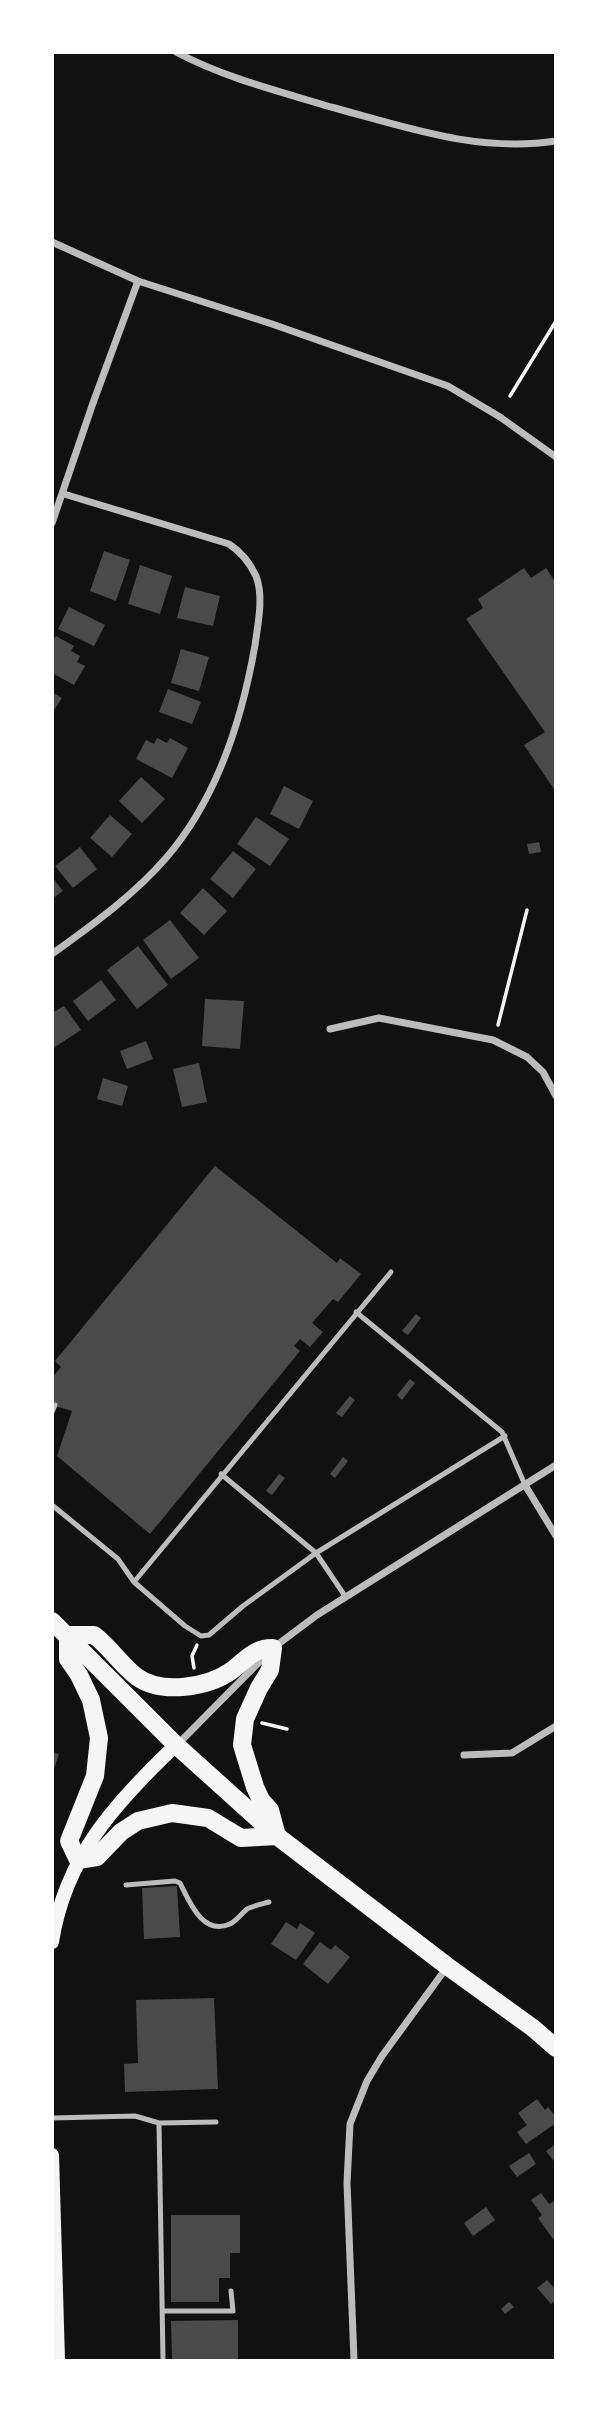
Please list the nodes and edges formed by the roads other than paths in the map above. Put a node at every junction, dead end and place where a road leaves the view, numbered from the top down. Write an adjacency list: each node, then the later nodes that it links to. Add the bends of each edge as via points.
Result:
1 (176, 52): 2 (street, via 238,80 441,138 494,144)
2 (555, 141)
3 (52, 243): 4 (street)
4 (138, 281): 5 (street, via 448,386); 6 (street)
5 (555, 457)
6 (64, 494): 7 (street); 8 (street, via 229,544 248,562 260,594 240,713 208,796 166,858 113,909)
7 (52, 523)
8 (52, 954)
9 (330, 1029): 10 (street, via 379,1018 493,1040 543,1072)
10 (555, 1096)
11 (391, 1272): 12 (lane)
12 (356, 1311): 15 (lane); 17 (lane)
13 (55, 1405): 14 (lane)
14 (52, 1412)
15 (505, 1436): 18 (lane); 21 (lane)
16 (555, 1465): 18 (street)
17 (221, 1474): 21 (lane); 22 (lane)
18 (525, 1485): 20 (street); 23 (street)
19 (52, 1505): 22 (lane, via 118,1559)
20 (555, 1536)
21 (316, 1553): 22 (lane, via 209,1635 201,1636 185,1626); 23 (lane)
22 (134, 1582)
23 (345, 1596): 26 (street)
24 (52, 1621): 25 (main road)
25 (68, 1635): 26 (main road, via 94,1635 137,1677 165,1686 219,1678 255,1651); 28 (main road); 31 (main road, via 68,1658 91,1700 99,1738 95,1776 69,1840)
26 (273, 1648): 28 (street); 30 (main road, via 270,1670 245,1719 242,1745)
27 (555, 1726): 29 (street, via 512,1753)
28 (176, 1745): 30 (main road); 31 (main road, via 127,1794)
29 (464, 1755)
30 (277, 1836): 31 (main road, via 241,1838 208,1818 172,1813 138,1821 97,1857); 35 (main road)
31 (78, 1860): 34 (main road, via 60,1901)
32 (126, 1885): 33 (lane, via 180,1883 199,1916 222,1927 248,1909)
33 (269, 1902)
34 (52, 1942)
35 (447, 1966): 36 (main road); 45 (street, via 382,2056 350,2124 347,2183)
36 (555, 2048)
37 (52, 2118): 39 (lane, via 135,2116)
38 (216, 2122): 39 (lane)
39 (159, 2123): 42 (lane)
40 (52, 2155): 43 (main road)
41 (231, 2291): 42 (lane, via 233,2311)
42 (163, 2311): 44 (lane)
43 (58, 2361)
44 (163, 2361)
45 (354, 2361)

